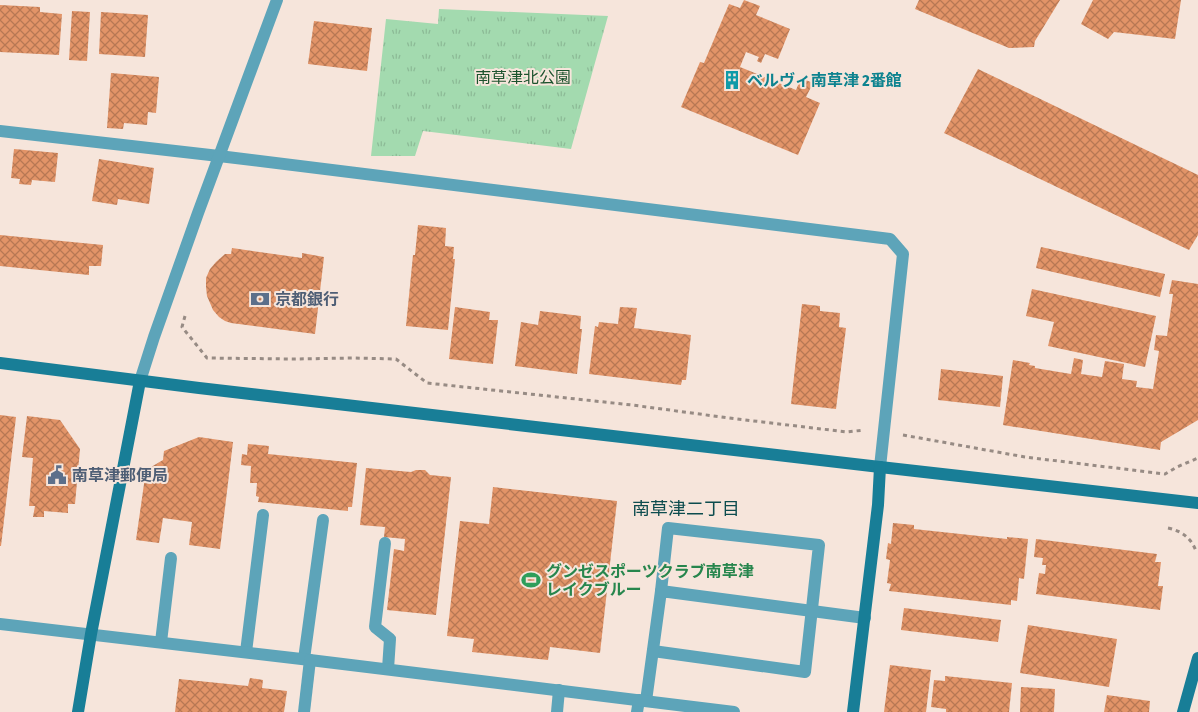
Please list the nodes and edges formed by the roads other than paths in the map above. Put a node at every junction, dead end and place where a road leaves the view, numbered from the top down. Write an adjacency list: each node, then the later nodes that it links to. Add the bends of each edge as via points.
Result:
1 (278, 0): 3 (street)
2 (0, 131): 3 (street)
3 (219, 156): 5 (street); 6 (street, via 890,239 903,254)
4 (0, 363): 5 (street)
5 (140, 381): 6 (street); 16 (street)
6 (880, 467): 7 (street); 14 (street)
7 (1198, 503)
8 (263, 515): 19 (street)
9 (323, 520): 21 (street)
10 (385, 543): 22 (street, via 375,627 390,639)
11 (171, 558): 17 (street)
12 (660, 591): 13 (street); 13 (street, via 668,528 819,545); 18 (street)
13 (812, 611): 14 (street); 18 (street, via 805,672)
14 (865, 618): 30 (street)
15 (0, 624): 16 (street)
16 (91, 634): 17 (street); 26 (street)
17 (162, 642): 19 (street)
18 (653, 651): 24 (street)
19 (246, 652): 21 (street)
20 (1198, 658): 31 (street)
21 (307, 659): 22 (street); 27 (street)
22 (388, 670): 23 (street)
23 (559, 690): 24 (street); 28 (street)
24 (641, 704): 25 (street)
25 (715, 711): 29 (street)
26 (78, 712)
27 (304, 712)
28 (557, 712)
29 (734, 712)
30 (853, 712)
31 (1183, 712)

